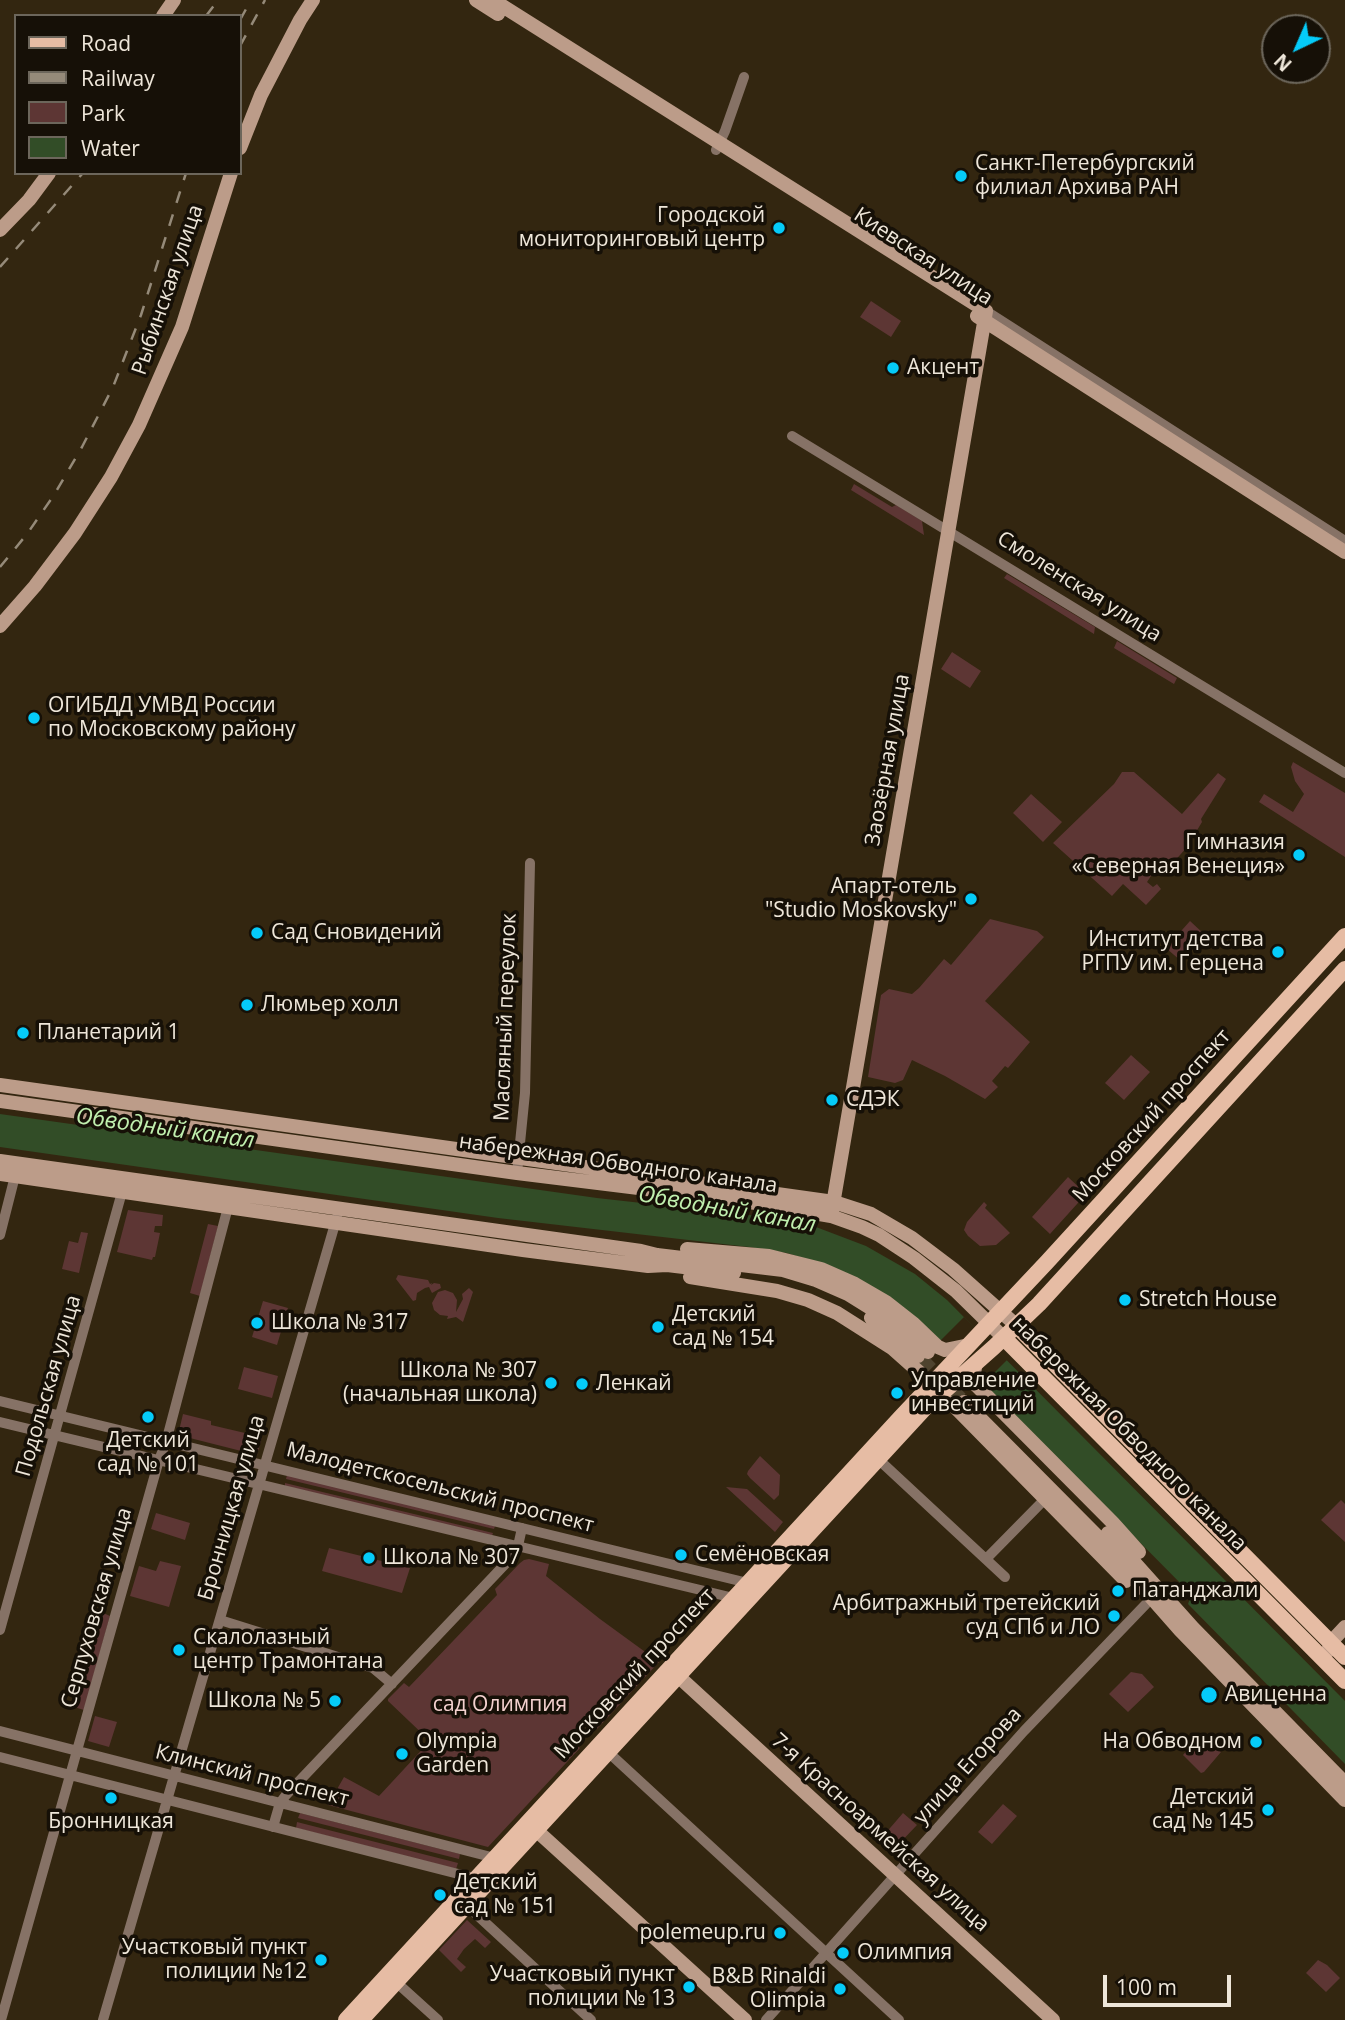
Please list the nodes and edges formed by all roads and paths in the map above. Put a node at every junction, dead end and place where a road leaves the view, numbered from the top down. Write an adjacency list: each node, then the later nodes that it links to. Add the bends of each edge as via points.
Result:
1 (313, 0): 5 (main road, via 261,94)
2 (476, 0): 6 (main road, Киевская улица)
3 (493, 0): 6 (main road, Киевская улица)
4 (744, 77): 6 (street)
5 (242, 143)
6 (718, 146): 10 (main road, Киевская улица)
7 (48, 175): 9 (main road)
8 (230, 175): 15 (main road, Рыбинская улица, via 182,327 139,425 75,533)
9 (2, 227)
10 (985, 316): 12 (main road, Заозёрная улица); 13 (street, Киевская улица); 14 (main road, Киевская улица)
11 (792, 436): 12 (street, Смоленская улица)
12 (949, 530): 16 (street, Смоленская улица); 28 (main road, Заозёрная улица)
13 (1345, 541)
14 (1345, 552)
15 (0, 626)
16 (1345, 773)
17 (530, 863): 22 (street, Масляный переулок, via 525,1093)
18 (1345, 936): 34 (main road, Московский проспект)
19 (1345, 969): 33 (main road, Московский проспект)
20 (0, 1085): 22 (main road, набережная Обводного канала)
21 (0, 1101): 24 (main road, набережная Обводного канала)
22 (519, 1157): 24 (street, Масляный переулок); 28 (main road, набережная Обводного канала)
23 (0, 1161): 29 (main road)
24 (517, 1173): 28 (main road, набережная Обводного канала)
25 (8, 1175): 26 (main road); 30 (street)
26 (122, 1192): 27 (main road); 39 (street, Подольская улица)
27 (228, 1207): 29 (main road); 42 (street, Серпуховская улица)
28 (832, 1209): 34 (main road, набережная Обводного канала, via 871,1214 953,1269)
29 (337, 1216): 31 (main road); 32 (main road, via 492,1246); 45 (street, Бронницкая улица)
30 (0, 1235)
31 (641, 1251): 32 (main road, via 774,1269 816,1280 879,1312 906,1332 925,1356 844,1302 812,1289 754,1275); 36 (main road, via 659,1247 727,1251 821,1269 901,1312 938,1347)
32 (648, 1266): 37 (main road, via 666,1274 777,1291 822,1305 892,1348)
33 (1017, 1326): 34 (main road, набережная Обводного канала); 35 (main road, Московский проспект); 60 (main road, набережная Обводного канала)
34 (985, 1328): 35 (main road, набережная Обводного канала); 36 (main road, Московский проспект)
35 (999, 1343): 36 (main road, Московский проспект); 62 (main road, набережная Обводного канала)
36 (965, 1363): 37 (main road, Московский проспект); 54 (main road, via 976,1385 1143,1557)
37 (933, 1393): 43 (main road, Московский проспект); 47 (main road, via 953,1405); 52 (main road, Московский проспект)
38 (0, 1401): 39 (street, Малодетскосельский проспект)
39 (61, 1416): 41 (street, Подольская улица); 42 (street, Малодетскосельский проспект)
40 (0, 1422): 41 (street, Малодетскосельский проспект)
41 (55, 1435): 44 (street, Малодетскосельский проспект); 59 (street, Подольская улица)
42 (166, 1442): 44 (street, Серпуховская улица); 45 (street, Малодетскосельский проспект)
43 (878, 1459): 50 (street); 53 (main road, Московский проспект)
44 (159, 1460): 46 (street, Малодетскосельский проспект); 67 (street, Серпуховская улица)
45 (265, 1466): 46 (street, Бронницкая улица); 48 (street, Малодетскосельский проспект)
46 (260, 1485): 49 (street, Малодетскосельский проспект); 56 (street, Бронницкая улица)
47 (1045, 1498): 50 (street); 55 (main road)
48 (522, 1528): 49 (street); 52 (street, Малодетскосельский проспект)
49 (517, 1546): 53 (street, Малодетскосельский проспект); 65 (street, via 510,1559)
50 (986, 1559): 51 (street)
51 (1005, 1577)
52 (748, 1583): 53 (main road, Московский проспект)
53 (741, 1599): 63 (main road, Московский проспект); 78 (main road, Московский проспект)
54 (1171, 1603): 58 (main road, via 1133,1559 968,1399); 72 (main road)
55 (1146, 1604): 58 (main road); 79 (street, улица Егорова, via 1024,1731)
56 (220, 1620): 65 (street, via 373,1668); 71 (street, Бронницкая улица)
57 (1345, 1627): 60 (main road)
58 (1180, 1629): 74 (main road)
59 (0, 1630)
60 (1331, 1642): 61 (main road, набережная Обводного канала); 62 (main road)
61 (1344, 1655): 62 (main road)
62 (1325, 1661): 64 (main road, набережная Обводного канала)
63 (678, 1676): 68 (main road, Московский проспект); 79 (main road, 7-я Красноармейская улица)
64 (1345, 1681)
65 (392, 1684): 75 (street)
66 (0, 1731): 67 (street, Клинский проспект)
67 (76, 1751): 70 (street, Серпуховская улица); 71 (street, Клинский проспект)
68 (608, 1752): 77 (main road, Московский проспект); 82 (street)
69 (0, 1757): 70 (street, Клинский проспект)
70 (70, 1775): 73 (street, Клинский проспект); 84 (street, Серпуховская улица)
71 (174, 1776): 73 (street, Бронницкая улица); 75 (street, Клинский проспект)
72 (1345, 1783)
73 (167, 1800): 76 (street, Клинский проспект); 85 (street, Бронницкая улица)
74 (1345, 1800)
75 (280, 1803): 76 (street); 78 (street, Клинский проспект)
76 (273, 1827): 80 (street, Клинский проспект)
77 (536, 1830): 80 (main road, Московский проспект); 90 (main road)
78 (495, 1858): 80 (main road, Московский проспект)
79 (896, 1876): 82 (street, улица Егорова); 93 (main road, 7-я Красноармейская улица)
80 (482, 1880): 81 (main road, Московский проспект)
81 (462, 1902): 83 (main road, Московский проспект); 86 (main road, Московский проспект); 89 (street)
82 (826, 1953): 91 (street, улица Егорова); 92 (street)
83 (396, 1982): 87 (main road, Московский проспект); 88 (street)
84 (1, 2020)
85 (103, 2020)
86 (346, 2020)
87 (361, 2020)
88 (438, 2020)
89 (591, 2020)
90 (745, 2020)
91 (766, 2020)
92 (899, 2020)
93 (1054, 2020)

